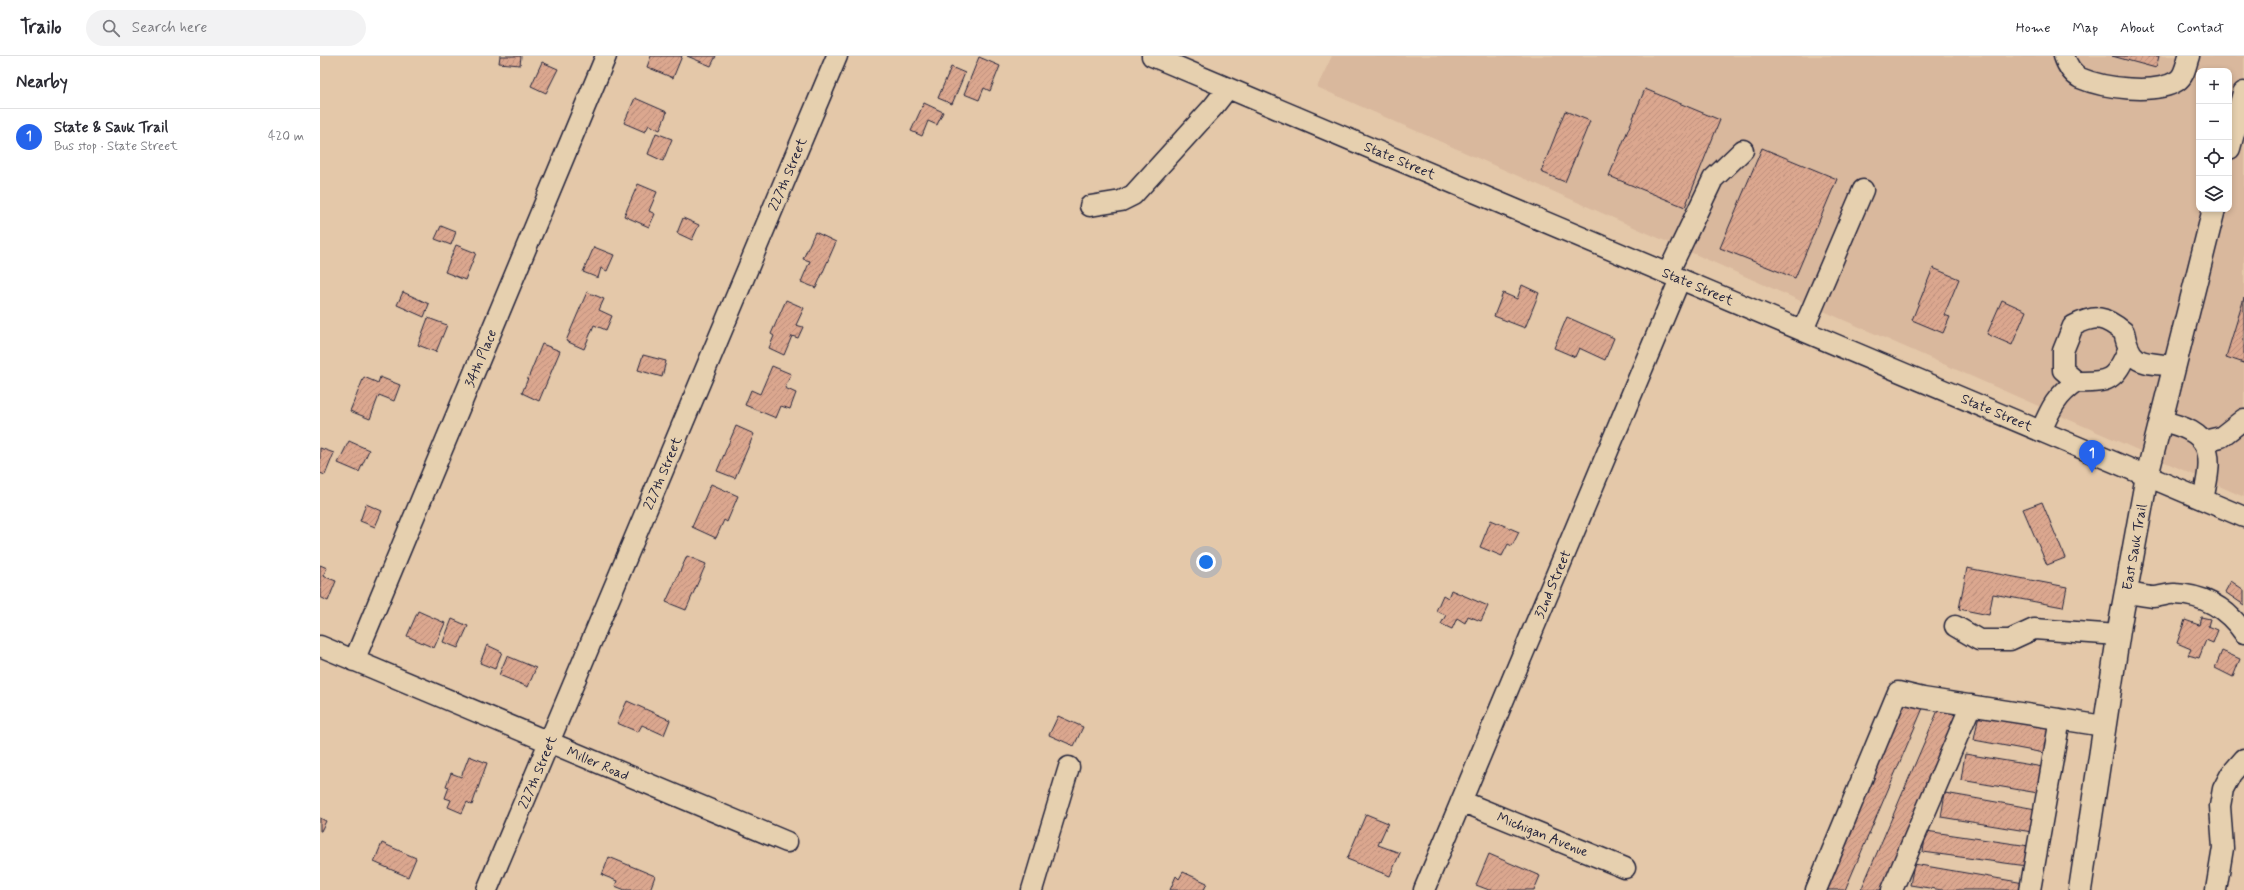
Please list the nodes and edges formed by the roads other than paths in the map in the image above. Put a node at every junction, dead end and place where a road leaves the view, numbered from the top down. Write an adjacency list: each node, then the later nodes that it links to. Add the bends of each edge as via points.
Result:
1 (606, 56): 30 (street, 34th Place)
2 (837, 56): 34 (street, 227th Street)
3 (1152, 56): 6 (street, State Street)
4 (2064, 56): 5 (street, via 2068,68 2079,77 2097,83 2146,89 2163,87 2178,80)
5 (2189, 56)
6 (1228, 88): 11 (street, via 1134,195 1121,201); 13 (street, State Street)
7 (2244, 92): 8 (main road)
8 (2231, 140)
9 (1743, 150): 13 (street, 32nd Street, via 1713,179)
10 (1863, 190): 14 (street)
11 (1090, 206)
12 (2213, 212): 16 (main road, East Sauk Trail)
13 (1674, 276): 14 (street, State Street); 37 (street, 32nd Street)
14 (1803, 330): 20 (street, State Street)
15 (2128, 350): 16 (street, via 2140,362); 17 (street, via 2119,370 2100,382); 17 (street, via 2124,332 2108,319 2089,318 2074,326 2064,351 2063,370)
16 (2175, 366): 19 (main road, East Sauk Trail)
17 (2077, 382): 20 (street, via 2066,389 2053,404)
18 (2244, 419): 21 (street, via 2221,437)
19 (2161, 421): 21 (street, via 2189,429); 22 (main road, East Sauk Trail)
20 (2041, 431): 22 (street, State Street)
21 (2204, 441): 23 (street, via 2209,458 2209,474)
22 (2147, 476): 23 (street, State Street); 25 (main road, East Sauk Trail)
23 (2203, 499): 24 (street, State Street)
24 (2244, 517)
25 (2126, 594): 27 (street, via 2155,597 2173,594 2199,596 2221,608); 28 (main road, East Sauk Trail)
26 (1955, 626): 28 (street, via 1979,640 2010,640 2034,629)
27 (2244, 633)
28 (2118, 636): 33 (main road, East Sauk Trail)
29 (320, 646): 30 (street, Miller Road)
30 (354, 661): 34 (street, Miller Road)
31 (1971, 705): 32 (street); 43 (street, via 1898,692); 44 (street)
32 (2060, 719): 33 (street); 45 (street)
33 (2104, 726): 46 (main road, East Sauk Trail)
34 (549, 742): 38 (street, Miller Road); 40 (street, 227th Street)
35 (2244, 759): 47 (street, via 2231,774 2223,789 2220,806 2223,848)
36 (1069, 768): 41 (street)
37 (1461, 801): 39 (street, Michigan Avenue); 42 (street, 32nd Street)
38 (788, 842)
39 (1625, 868)
40 (487, 890)
41 (1032, 890)
42 (1424, 890)
43 (1816, 890)
44 (1892, 890)
45 (2030, 890)
46 (2080, 890)
47 (2216, 890)

